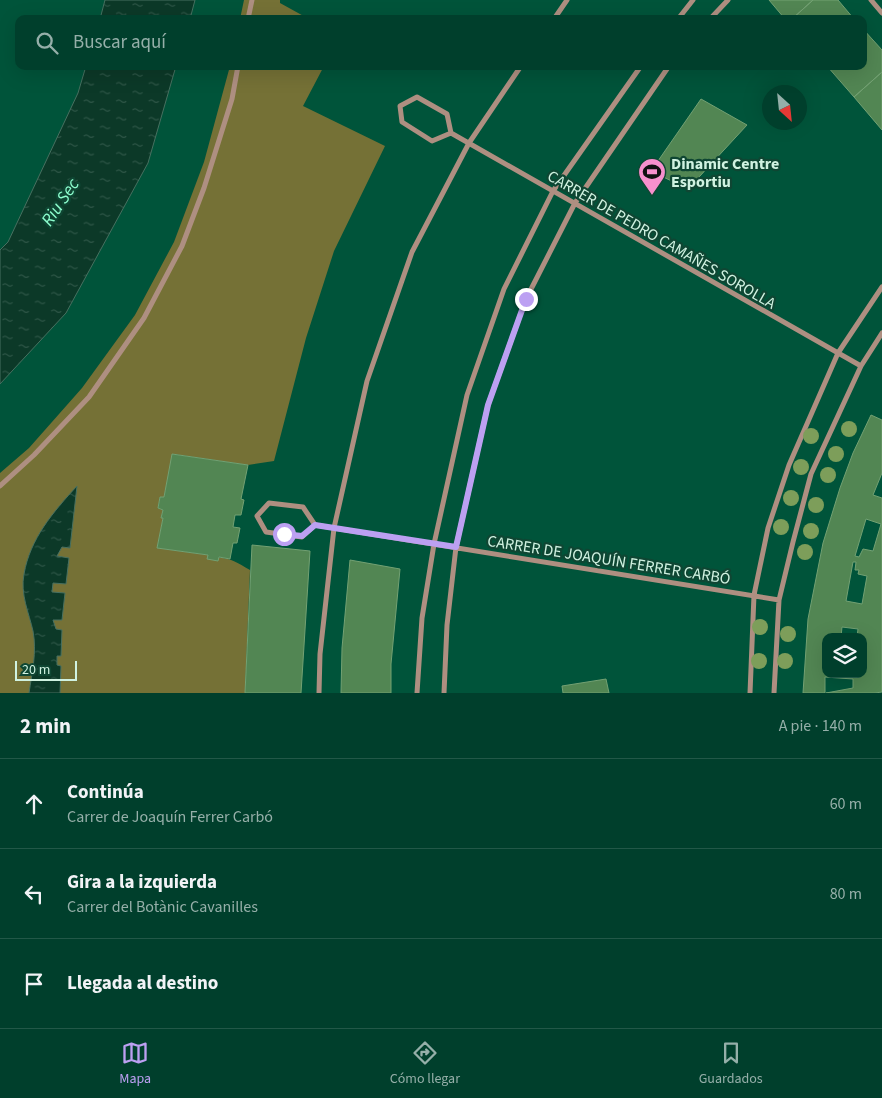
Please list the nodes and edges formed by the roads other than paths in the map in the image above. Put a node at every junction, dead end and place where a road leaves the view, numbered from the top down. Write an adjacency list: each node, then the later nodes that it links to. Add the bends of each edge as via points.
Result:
1 (252, 0): 7 (street)
2 (567, 0): 8 (street)
3 (693, 0): 9 (street)
4 (728, 0): 10 (street)
5 (871, 0): 6 (street)
6 (882, 13)
7 (249, 15)
8 (557, 15)
9 (681, 15)
10 (714, 15)
11 (237, 70): 23 (street, via 232,99 204,188 182,246 144,318 88,398)
12 (518, 70): 16 (street)
13 (637, 70): 17 (street)
14 (666, 70): 18 (street)
15 (452, 133): 15 (street, via 447,114 417,97 400,106 402,122 432,141); 16 (street, CARRER DE PEDRO CAMAÑES SOROLLA)
16 (468, 143): 17 (street, CARRER DE PEDRO CAMAÑES SOROLLA); 25 (street, via 412,252 370,372)
17 (553, 191): 18 (street, CARRER DE PEDRO CAMAÑES SOROLLA); 26 (street, via 504,289 467,395)
18 (575, 203): 21 (street, CARRER DE PEDRO CAMAÑES SOROLLA); 27 (street, via 526,299 488,405)
19 (882, 287): 21 (street)
20 (882, 333): 22 (street)
21 (838, 353): 22 (street, CARRER DE PEDRO CAMAÑES SOROLLA); 28 (street, via 789,465 768,528)
22 (861, 366): 29 (street, via 811,474)
23 (0, 486)
24 (315, 525): 24 (street, via 304,507 269,503 257,516 266,532 302,536); 25 (street, CARRER DE JOAQUÍN FERRER CARBÓ)
25 (334, 528): 26 (street, CARRER DE JOAQUÍN FERRER CARBÓ); 30 (street, via 320,654)
26 (434, 544): 27 (street, CARRER DE JOAQUÍN FERRER CARBÓ); 31 (street, via 422,618)
27 (456, 547): 28 (street, CARRER DE JOAQUÍN FERRER CARBÓ); 32 (street)
28 (754, 595): 29 (street, CARRER DE JOAQUÍN FERRER CARBÓ); 33 (street)
29 (779, 600): 34 (street)
30 (319, 693)
31 (417, 693)
32 (444, 693)
33 (750, 693)
34 (774, 693)

